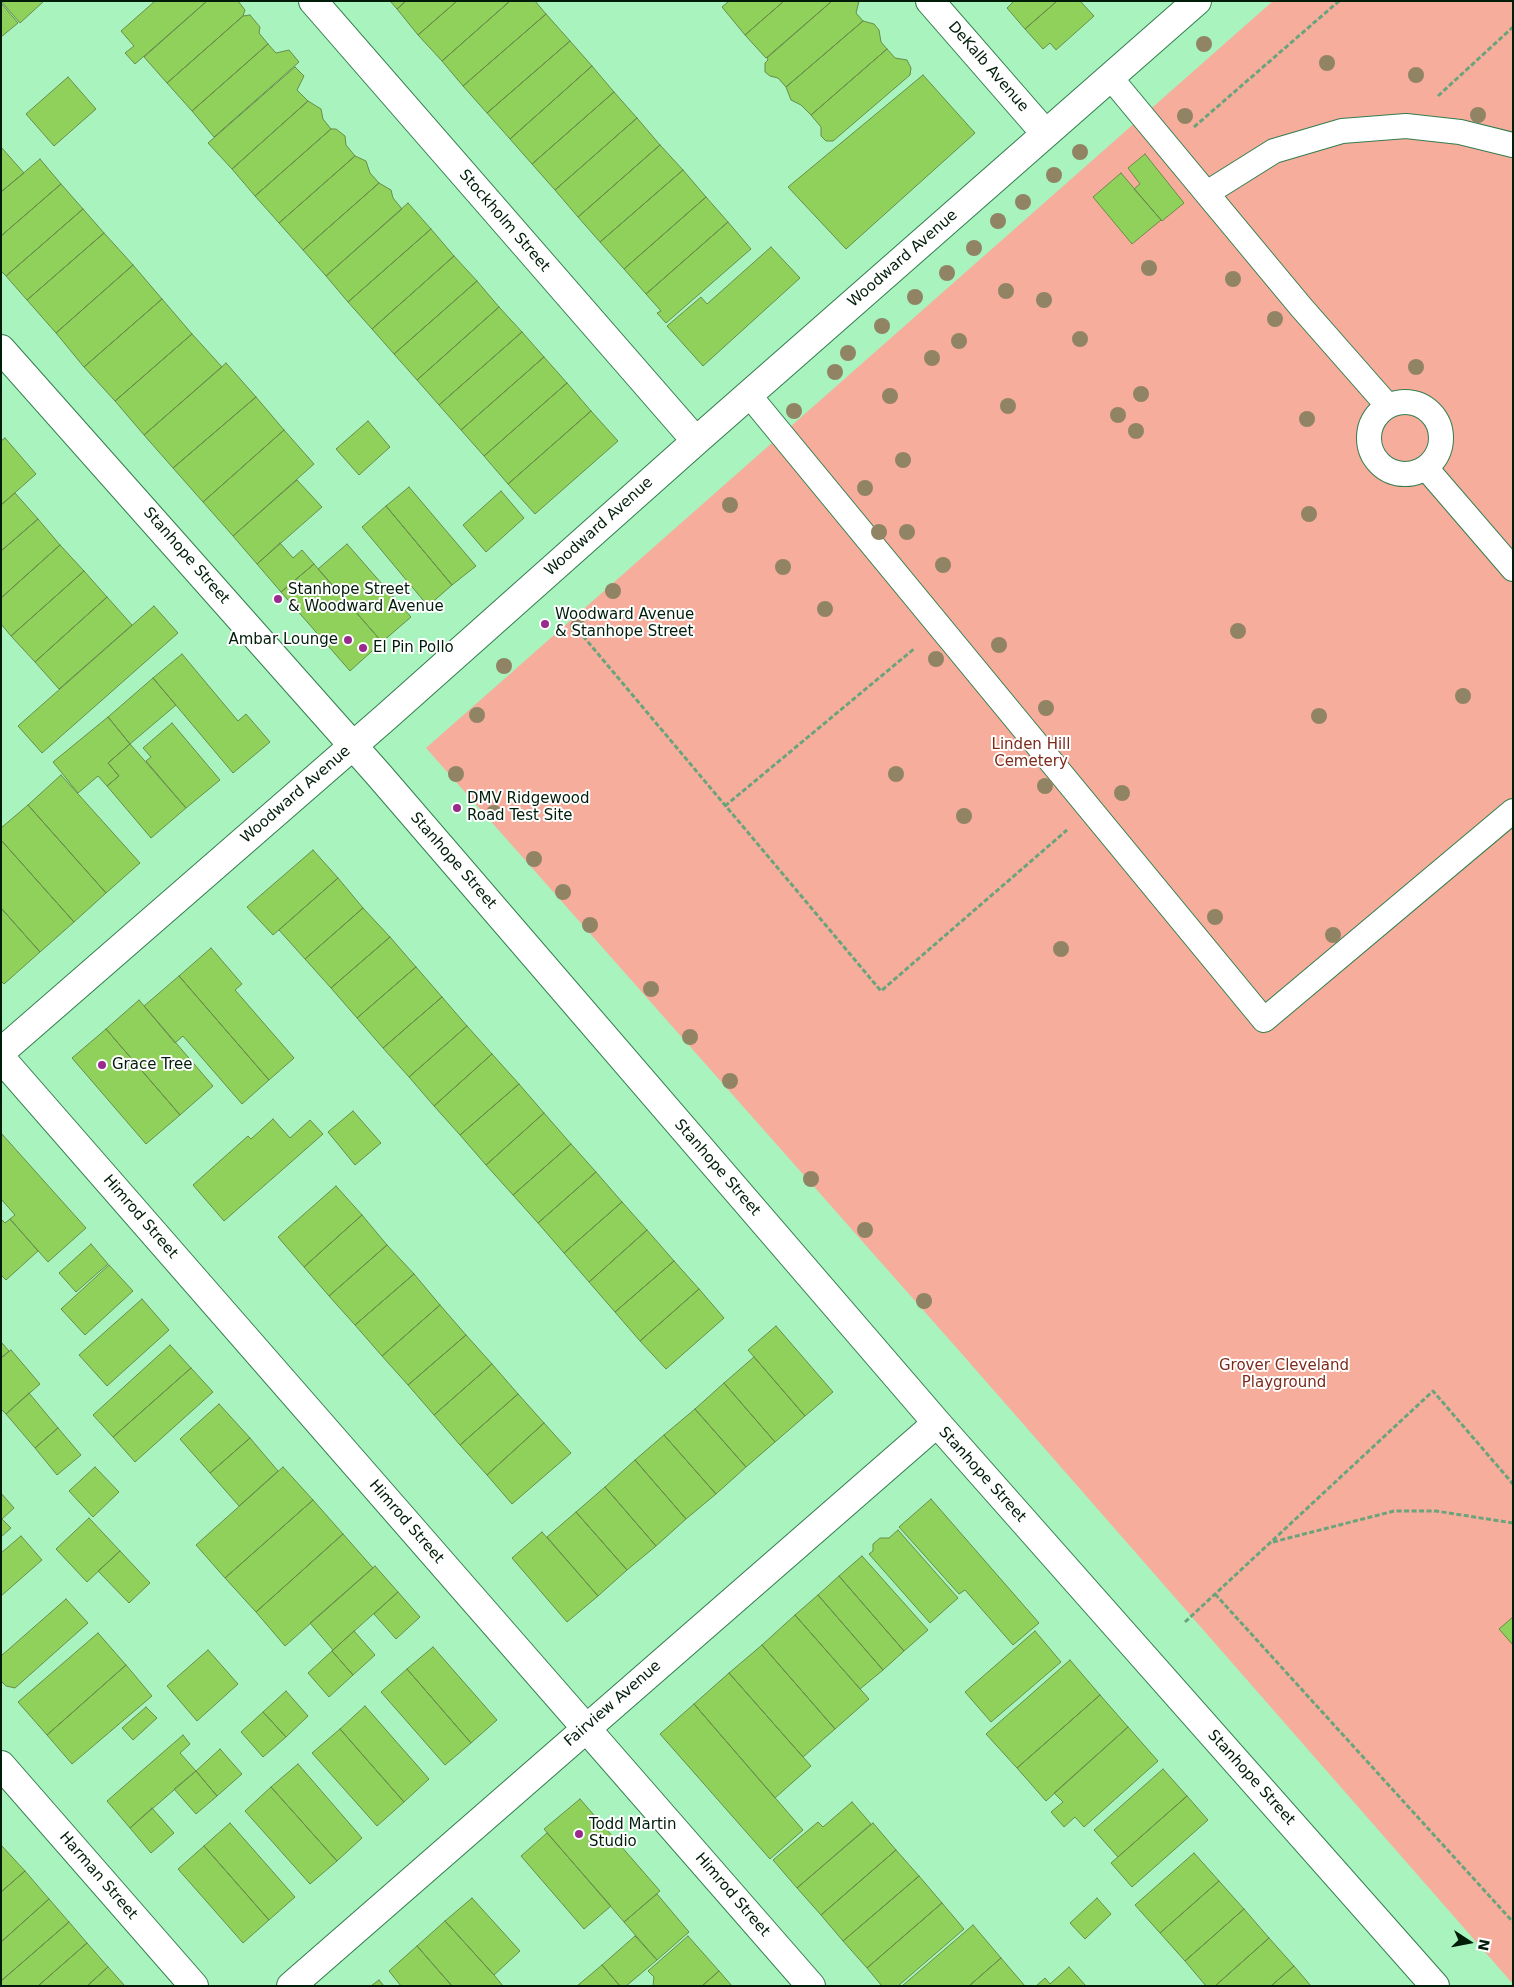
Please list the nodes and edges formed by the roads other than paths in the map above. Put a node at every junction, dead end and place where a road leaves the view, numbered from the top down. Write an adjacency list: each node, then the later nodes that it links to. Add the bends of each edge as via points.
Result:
1 (313, 1): 11 (street, Stockholm Street)
2 (930, 1): 5 (street, DeKalb Avenue)
3 (1197, 1): 4 (street, Woodward Avenue)
4 (1110, 77): 5 (street, Woodward Avenue); 7 (lane)
5 (1045, 133): 9 (street, Woodward Avenue)
6 (1513, 145): 7 (lane, via 1460,132 1406,126 1342,131 1274,152)
7 (1207, 193): 10 (lane)
8 (1, 349): 14 (street, Stanhope Street)
9 (749, 395): 11 (street, Woodward Avenue); 15 (lane, via 1264,1020)
10 (1388, 406): 12 (lane, via 1398,402 1421,405 1438,423 1440,448); 12 (lane, via 1372,422 1369,434 1373,456 1390,471 1402,474)
11 (696, 441): 14 (street, Woodward Avenue)
12 (1426, 468): 13 (lane)
13 (1513, 569)
14 (351, 746): 16 (street, Woodward Avenue); 18 (street, Stanhope Street)
15 (1513, 811)
16 (1, 1052)
17 (1, 1058): 19 (street, Himrod Street)
18 (937, 1424): 19 (street, Fairview Avenue); 24 (street, Stanhope Street)
19 (586, 1728): 22 (street, Fairview Avenue); 23 (street, Himrod Street)
20 (1, 1766): 21 (street, Harman Street)
21 (194, 1986)
22 (291, 1986)
23 (812, 1986)
24 (1435, 1986)

